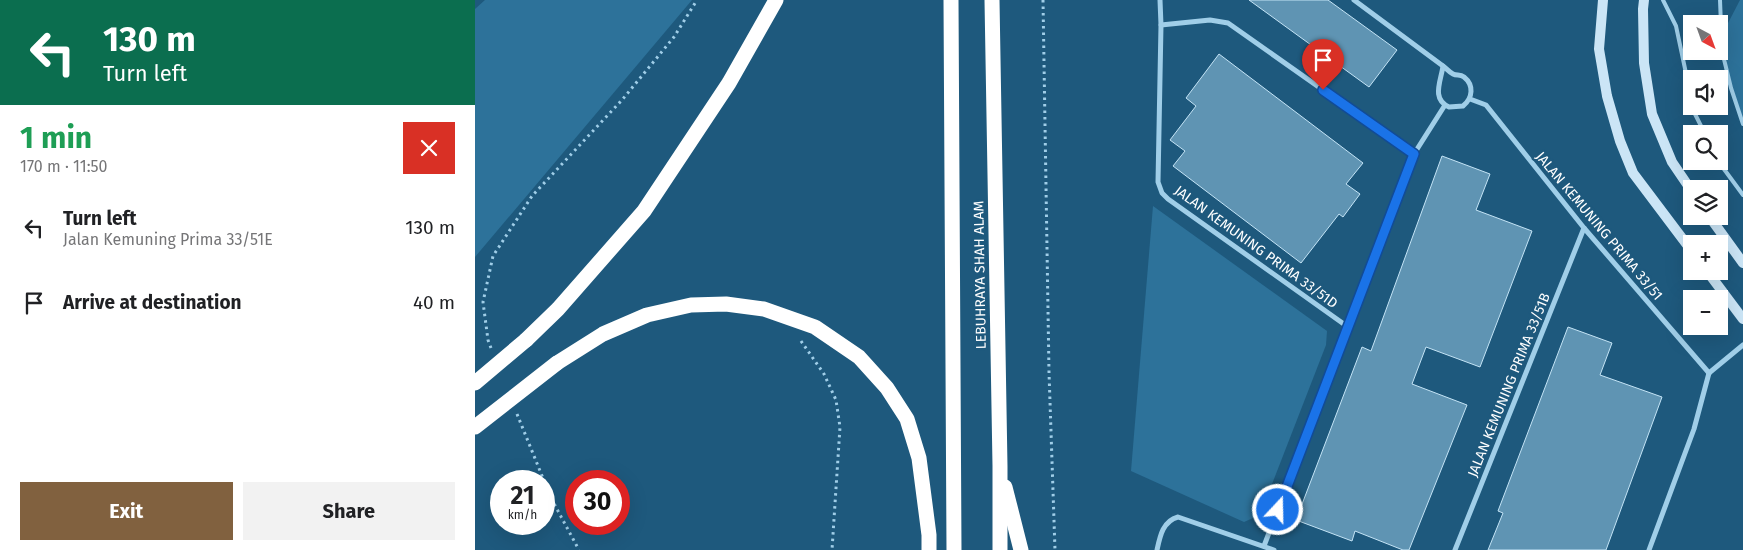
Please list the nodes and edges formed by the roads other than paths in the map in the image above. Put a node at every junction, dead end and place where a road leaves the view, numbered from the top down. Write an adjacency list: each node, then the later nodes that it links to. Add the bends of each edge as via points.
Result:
1 (776, 0): 29 (highway, bridge, via 729,84 644,211 557,309)
2 (951, 0): 34 (highway, LEBUHRAYA SHAH ALAM)
3 (992, 0): 31 (highway, LEBUHRAYA SHAH ALAM)
4 (1160, 0): 10 (street, JALAN KEMUNING PRIMA 33/51D)
5 (1354, 0): 11 (street)
6 (1603, 0): 22 (street, via 1599,49 1607,96 1620,141 1633,173)
7 (1644, 0): 18 (street, via 1644,63 1652,114 1672,162)
8 (1663, 0): 12 (lane, via 1676,26)
9 (1720, 0): 15 (lane, via 1723,51)
10 (1161, 24): 16 (street, via 1210,20 1228,23); 26 (street, JALAN KEMUNING PRIMA 33/51D, via 1158,182 1162,194)
11 (1443, 66): 13 (street, via 1467,79); 14 (street, via 1438,94)
12 (1685, 70)
13 (1470, 99): 14 (street, via 1459,107); 21 (street, JALAN KEMUNING PRIMA 33/51, via 1486,104)
14 (1445, 105): 16 (street)
15 (1743, 124)
16 (1414, 154): 26 (street)
17 (1725, 170): 19 (lane)
18 (1684, 180)
19 (1743, 195)
20 (1716, 225): 23 (street)
21 (1583, 228): 28 (street, JALAN KEMUNING PRIMA 33/51); 39 (street, JALAN KEMUNING PRIMA 33/51B)
22 (1683, 239)
23 (1743, 262)
24 (1714, 280): 25 (street)
25 (1743, 319)
26 (1348, 327): 32 (street)
27 (1743, 345): 28 (street)
28 (1709, 373): 40 (street, via 1694,429)
29 (475, 383)
30 (475, 428): 33 (highway, bridge, via 557,363 603,334 647,315 691,305 726,304 764,309 815,327 859,357 887,388 907,419 919,458)
31 (1000, 466): 35 (highway, LEBUHRAYA SHAH ALAM); 36 (highway)
32 (1264, 546): 37 (street, via 1178,517 1165,526); 38 (street)
33 (929, 550)
34 (953, 550)
35 (1000, 550)
36 (1021, 550)
37 (1157, 550)
38 (1274, 550)
39 (1455, 550)
40 (1649, 550)

